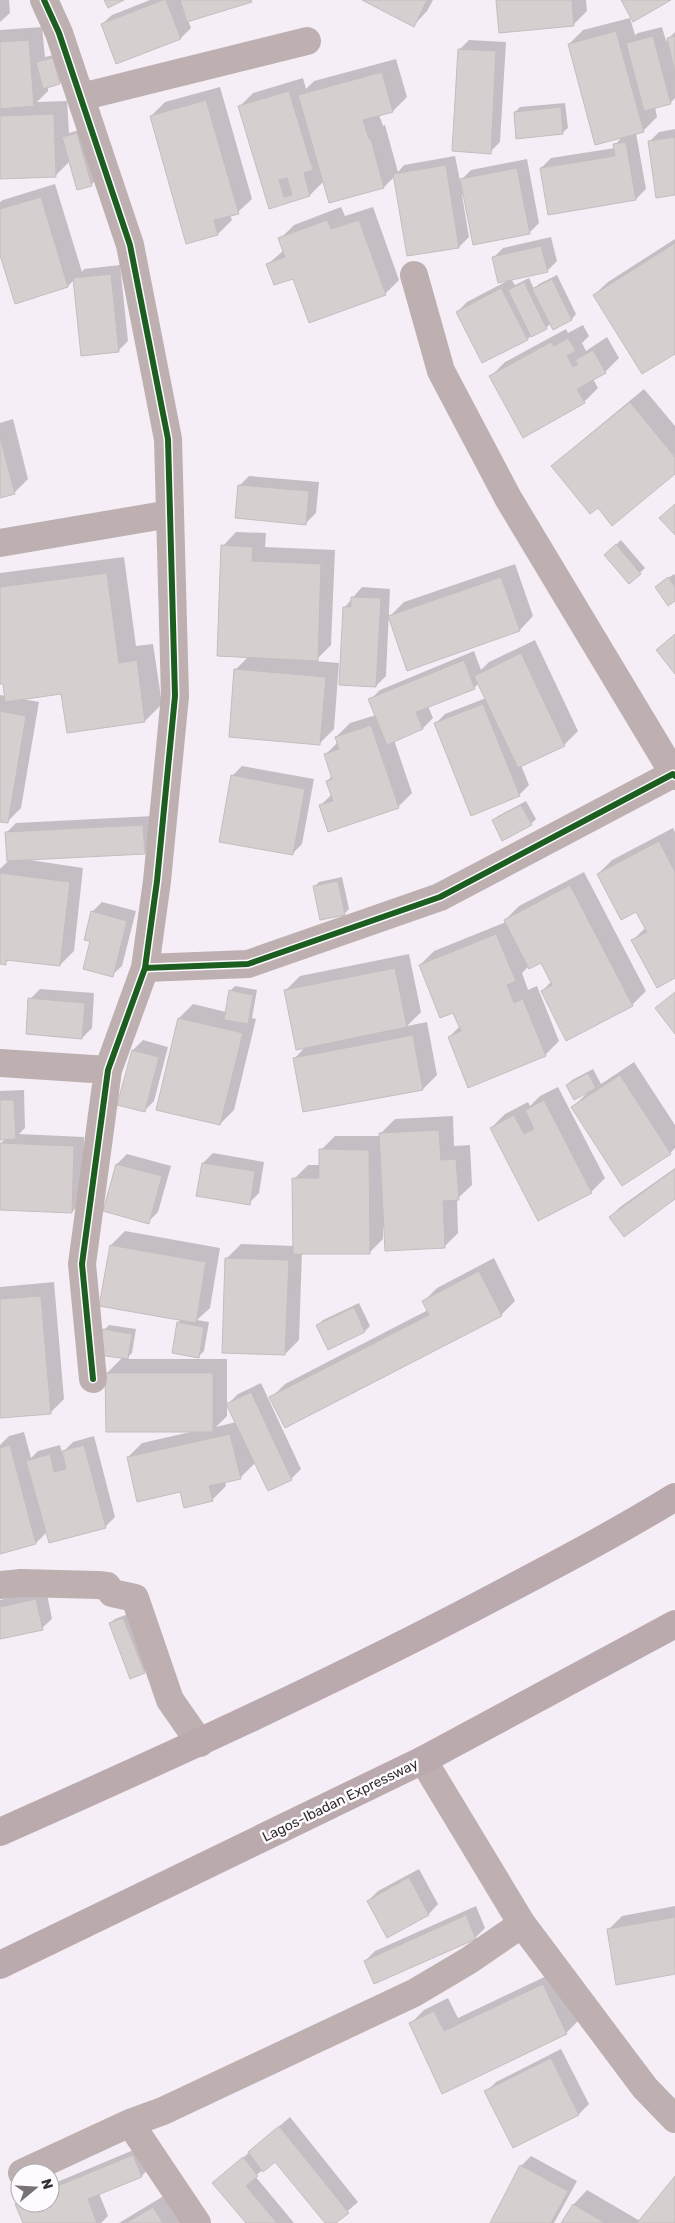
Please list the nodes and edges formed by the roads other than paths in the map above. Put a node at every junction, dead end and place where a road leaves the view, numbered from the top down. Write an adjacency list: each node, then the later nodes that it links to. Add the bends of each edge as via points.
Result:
1 (44, 0): 3 (street)
2 (307, 41): 3 (street)
3 (81, 97): 5 (street, via 130,245 168,439)
4 (414, 275): 7 (street, via 441,371 508,498)
5 (170, 514): 6 (street); 8 (street, via 175,696)
6 (0, 543)
7 (674, 775): 8 (street, via 440,896 248,964)
8 (145, 968): 10 (street)
9 (0, 1063): 10 (street)
10 (108, 1070): 11 (street, via 82,1264)
11 (93, 1379)
12 (675, 1496): 15 (highway, via 632,1524 445,1623)
13 (0, 1586): 15 (street, via 21,1583 98,1585 107,1586 112,1593 135,1598 170,1700)
14 (675, 1624): 16 (highway, Lagos-Ibadan Expressway)
15 (200, 1743): 17 (highway)
16 (422, 1760): 18 (street); 19 (highway, Lagos-Ibadan Expressway)
17 (0, 1832)
18 (522, 1924): 20 (street, via 645,2088); 21 (street, via 414,1993 163,2111)
19 (0, 1965)
20 (675, 2119)
21 (130, 2123): 22 (street); 23 (street)
22 (43, 2163)
23 (197, 2223)

